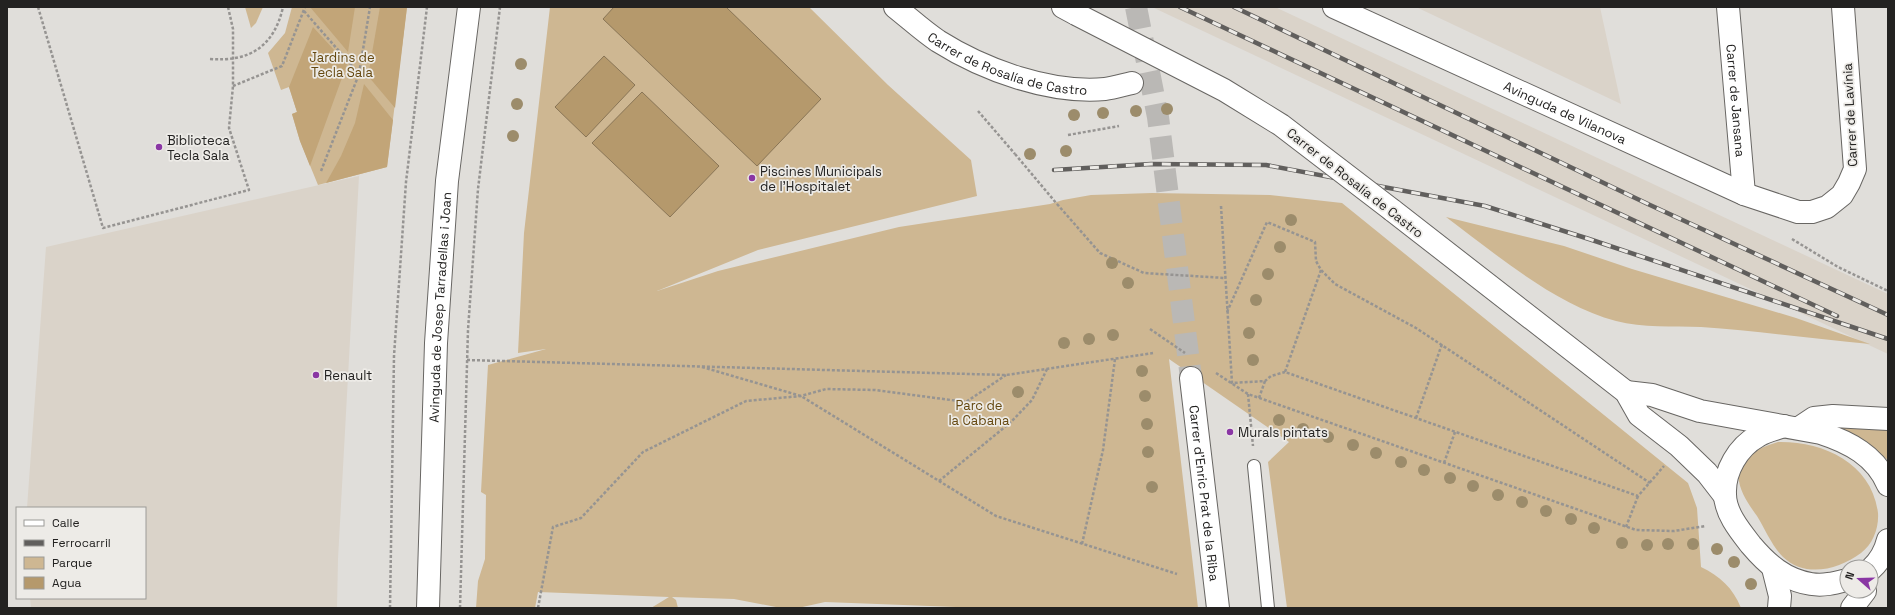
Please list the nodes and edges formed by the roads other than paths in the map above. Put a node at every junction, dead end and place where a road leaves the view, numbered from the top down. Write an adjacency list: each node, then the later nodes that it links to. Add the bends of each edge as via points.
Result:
1 (469, 7): 22 (street, Avinguda de Josep Tarradellas i Joan, via 447,181 436,343)
2 (895, 7): 7 (street, Carrer de Rosalía de Castro, via 937,40 995,71 1060,87 1105,89)
3 (1334, 7): 8 (street, Avinguda de Vilanova)
4 (1728, 7): 8 (street, Carrer de Jansana)
5 (1843, 7): 9 (street, Carrer de Lavínia, via 1855,169 1842,195 1827,207 1812,212)
6 (1070, 10): 11 (street, Carrer de Rosalía de Castro, bridge, via 1224,90 1281,126)
7 (1132, 83)
8 (1744, 194): 9 (street, Avinguda de Vilanova)
9 (1798, 212)
10 (1191, 378): 23 (street, Carrer d'Enric Prat de la Riba)
11 (1626, 392): 13 (street, via 1652,395 1700,411); 16 (street, Carrer de Rosalía de Castro, via 1639,415 1707,473)
12 (1888, 419): 13 (street, via 1833,416 1814,418)
13 (1792, 427): 15 (street, via 1835,437 1864,454 1878,468); 16 (street, via 1758,435 1740,450 1727,476)
14 (1254, 466): 24 (lane)
15 (1888, 485)
16 (1724, 495): 19 (street, via 1735,524 1758,554)
17 (1888, 540): 18 (street)
18 (1879, 565)
19 (1773, 568): 20 (street, via 1793,579 1810,584 1826,585); 25 (street, via 1780,596)
20 (1839, 582)
21 (1859, 599): 26 (street)
22 (428, 608)
23 (1218, 608)
24 (1268, 608)
25 (1779, 608)
26 (1852, 608)

